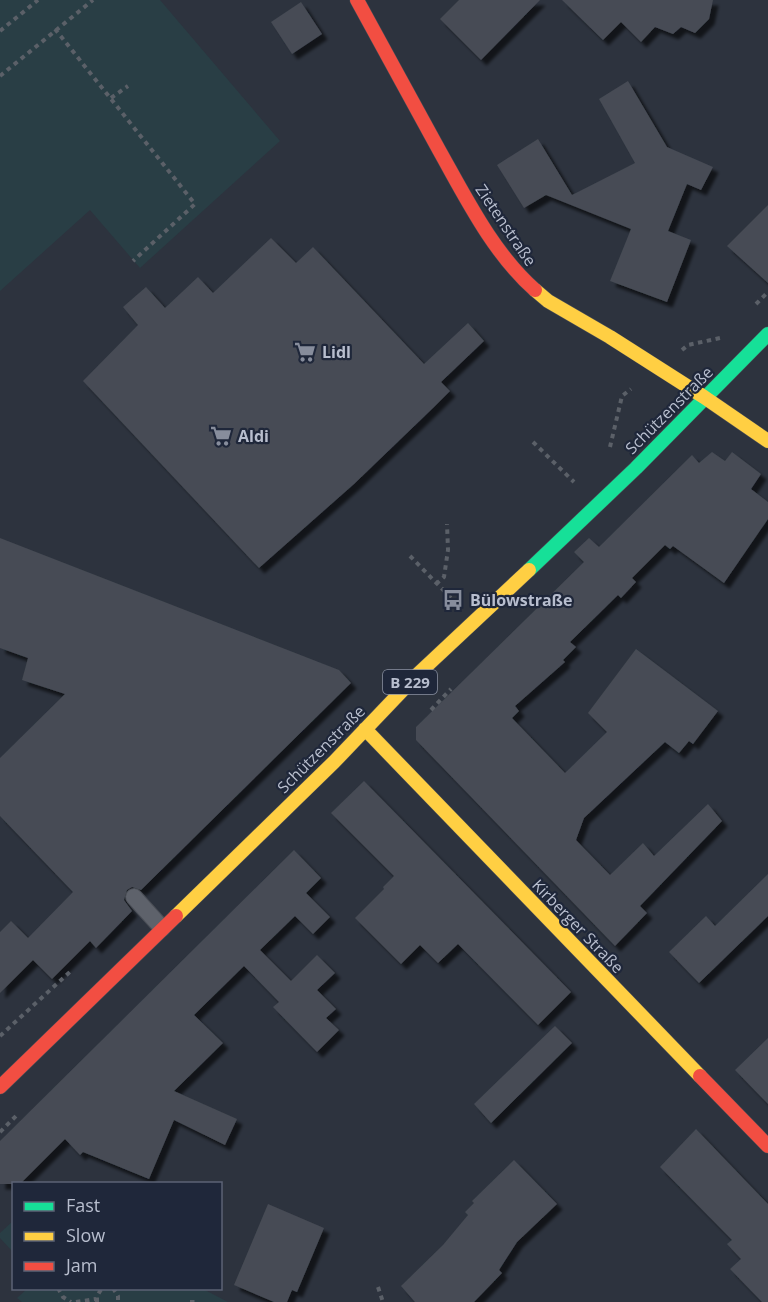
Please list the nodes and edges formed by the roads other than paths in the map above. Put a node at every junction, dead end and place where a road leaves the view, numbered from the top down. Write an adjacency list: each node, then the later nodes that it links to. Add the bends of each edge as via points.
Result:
1 (357, 0): 3 (street, Zietenstraße, via 436,147 518,276 548,301)
2 (768, 334): 3 (street, Schützenstraße / B 229)
3 (704, 397): 4 (street); 5 (street, Schützenstraße / B 229, via 636,468)
4 (768, 441)
5 (365, 729): 7 (street, Schützenstraße / B 229); 9 (street, Kirberger Straße)
6 (134, 897): 7 (lane)
7 (162, 928): 8 (street, Schützenstraße / B 229)
8 (0, 1087)
9 (768, 1146)

